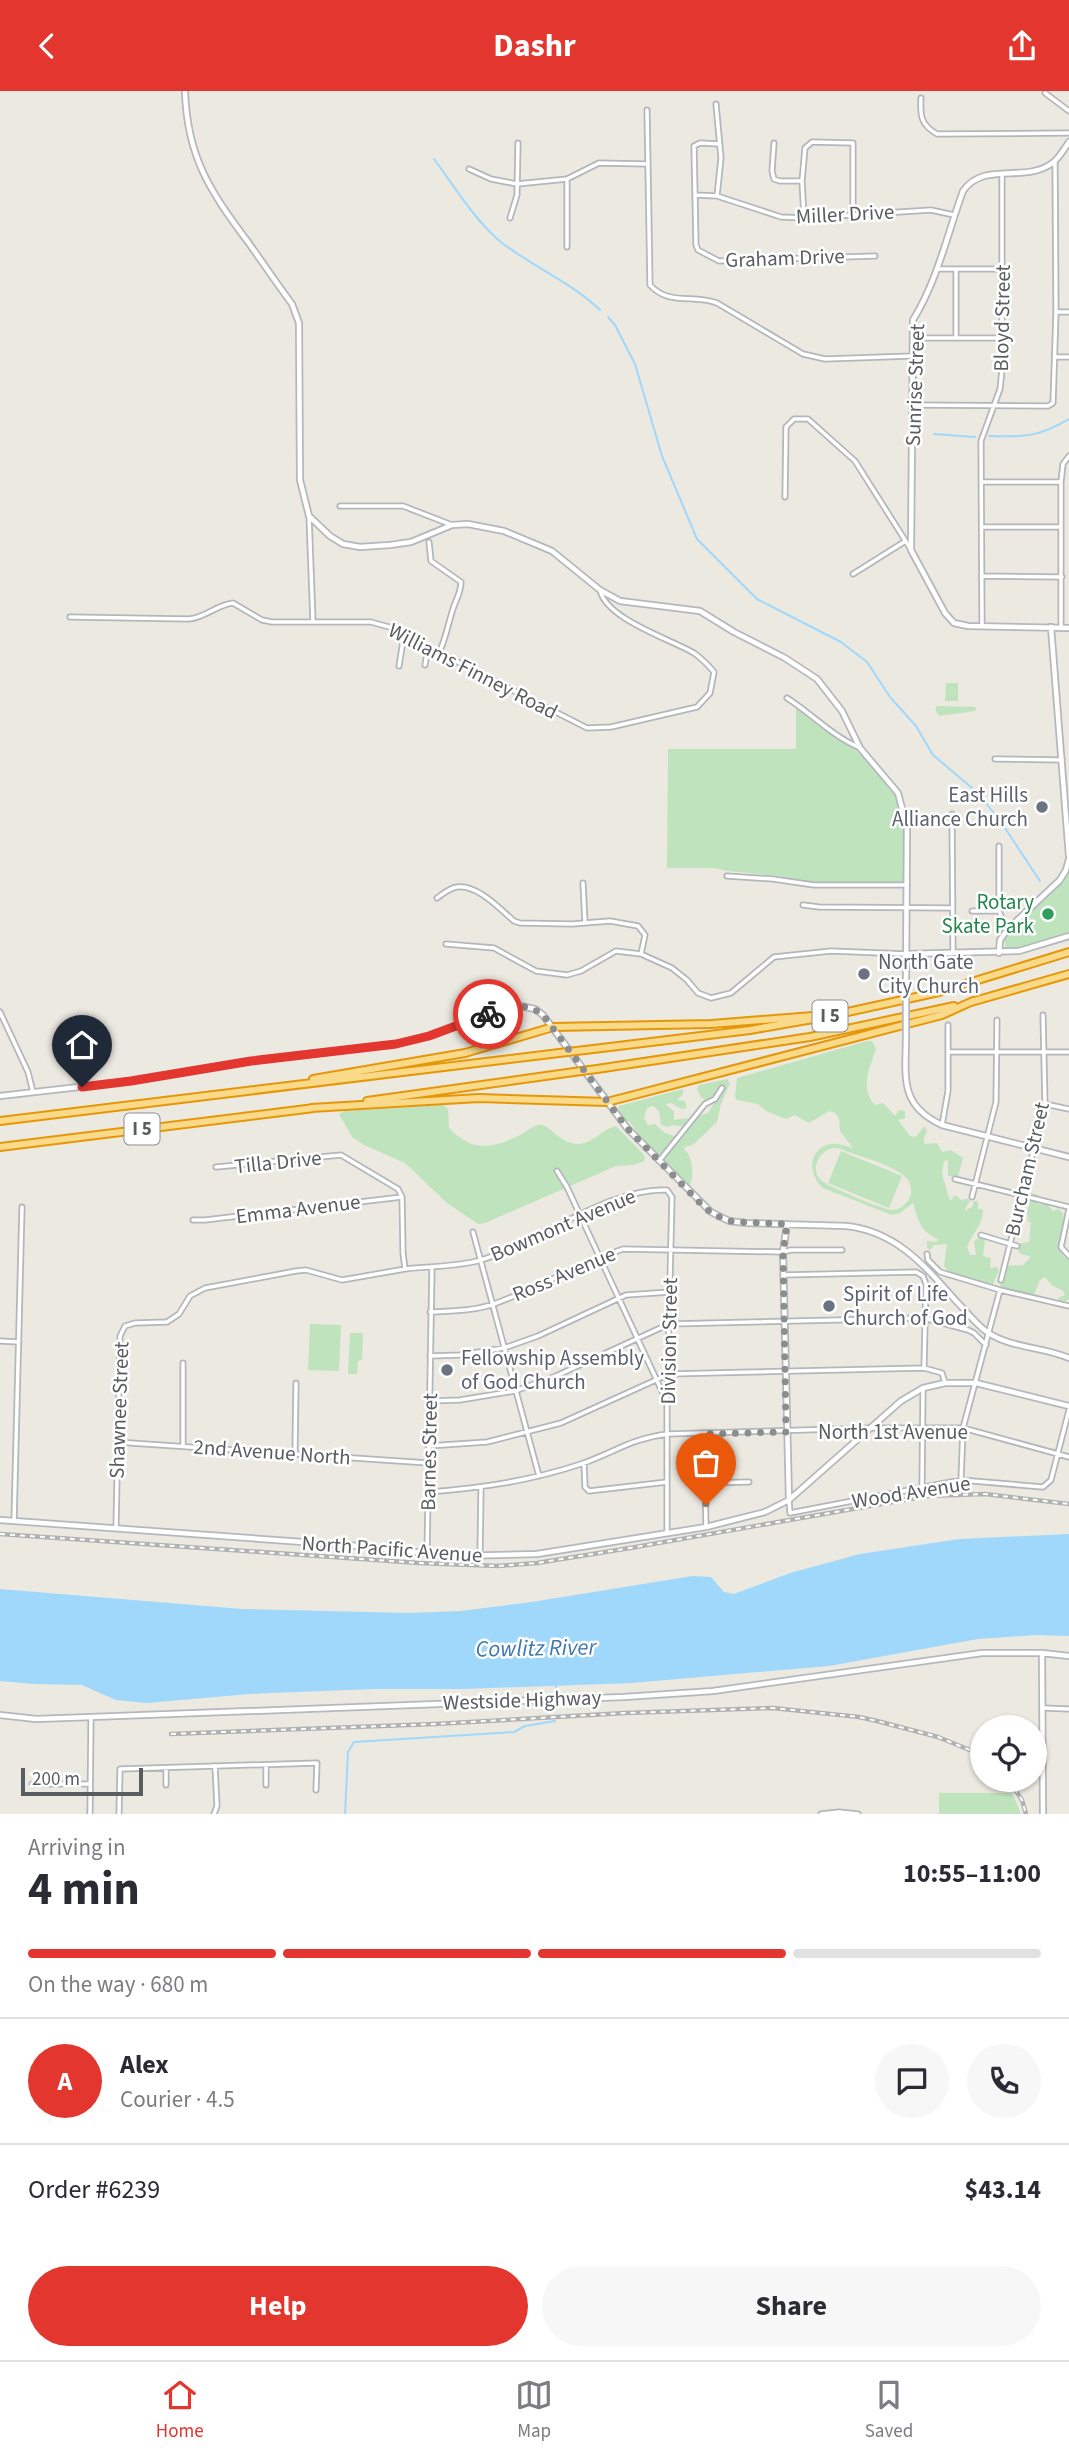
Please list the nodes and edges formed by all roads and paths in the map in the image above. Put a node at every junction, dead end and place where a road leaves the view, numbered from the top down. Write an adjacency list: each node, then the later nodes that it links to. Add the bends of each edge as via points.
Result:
1 (185, 91): 45 (street, via 190,139 213,194 292,304 299,323 300,480)
2 (1045, 93): 6 (street)
3 (921, 99): 7 (street, via 925,127 937,134)
4 (716, 104): 11 (street)
5 (647, 110): 13 (street)
6 (1069, 111)
7 (1069, 133)
8 (1069, 142): 12 (street)
9 (518, 143): 18 (street)
10 (774, 143): 17 (street, via 774,179)
11 (720, 144): 19 (street, via 694,146); 20 (street)
12 (1055, 162): 15 (street, Sunrise Street, via 1031,173); 31 (street)
13 (648, 164): 16 (street, via 599,163); 35 (street, via 650,285 658,293 674,300 703,298 717,303 803,354 825,359)
14 (469, 169): 18 (street)
15 (1002, 174): 22 (street, Sunrise Street, via 983,174 970,180); 28 (street, Bloyd Street)
16 (567, 179): 18 (street); 25 (street)
17 (802, 181): 21 (street, via 805,148 812,142 853,143); 24 (street)
18 (517, 184): 23 (street)
19 (696, 195): 20 (street, Miller Drive); 26 (street, Graham Drive, via 698,250 719,261)
20 (717, 197): 24 (street, Miller Drive, via 781,217)
21 (853, 215): 22 (street, Miller Drive, via 931,210); 24 (street, Miller Drive)
22 (954, 215): 27 (street, Sunrise Street)
23 (510, 218)
24 (804, 218)
25 (568, 247)
26 (875, 256)
27 (938, 269): 29 (street); 32 (street, Sunrise Street, via 914,320)
28 (1002, 269): 29 (street); 34 (street, Bloyd Street)
29 (956, 271): 33 (street)
30 (1069, 311): 31 (street)
31 (1056, 312): 36 (street)
32 (912, 338): 33 (street); 35 (street, Sunrise Street)
33 (956, 338): 34 (street)
34 (1002, 338): 39 (street, Bloyd Street, via 1001,380)
35 (912, 356): 38 (street, Sunrise Street)
36 (1056, 357): 37 (street); 39 (street, via 1051,405)
37 (1069, 357)
38 (912, 405): 39 (street); 53 (street, Sunrise Street)
39 (994, 405): 41 (street, Bloyd Street, via 982,435)
40 (1069, 457): 42 (street, via 1063,464)
41 (983, 482): 42 (street); 47 (street, Bloyd Street)
42 (1061, 482): 48 (street)
43 (785, 497): 50 (street, via 786,427 794,419 808,419 855,461)
44 (340, 506): 46 (street, via 403,506)
45 (309, 516): 46 (street, via 343,544 360,547 411,541); 59 (street)
46 (452, 525): 57 (street, via 504,531 552,551)
47 (982, 527): 48 (street); 55 (street, Bloyd Street)
48 (1061, 527): 51 (street)
49 (429, 542): 66 (street, via 431,561 461,582)
50 (904, 542): 53 (street); 54 (street)
51 (1062, 546): 52 (street); 56 (street)
52 (1069, 546)
53 (911, 549): 60 (street, Sunrise Street, via 950,619 961,625)
54 (853, 574)
55 (983, 576): 56 (street); 60 (street, Bloyd Street)
56 (1062, 577): 62 (street)
57 (600, 590): 66 (street, Williams Finney Road, via 605,603 630,622 696,655 714,672 710,693 697,707 611,727 587,728); 72 (street, via 620,601 700,611 785,658 825,688)
58 (70, 617): 59 (street, Williams Finney Road, via 201,618 233,603 262,620)
59 (313, 622): 64 (street, Williams Finney Road, via 371,622)
60 (982, 626): 61 (street)
61 (1052, 627): 62 (street); 70 (street)
62 (1061, 628): 63 (street)
63 (1069, 628)
64 (404, 635): 65 (street, Williams Finney Road); 68 (street)
65 (428, 647): 66 (street, Williams Finney Road); 67 (street)
66 (439, 653)
67 (425, 665)
68 (399, 666)
69 (787, 698): 72 (street)
70 (1061, 747): 71 (street); 74 (street)
71 (1069, 747)
72 (860, 748): 80 (street, via 892,784 902,805)
73 (995, 759): 74 (street)
74 (1062, 760): 77 (street)
75 (952, 814): 84 (street)
76 (999, 846): 86 (street)
77 (1069, 857): 88 (street, via 1060,880)
78 (726, 876): 80 (street, via 814,885)
79 (583, 883): 87 (street)
80 (907, 885): 83 (street)
81 (437, 898): 87 (street, via 449,889 463,887 520,923)
82 (803, 905): 83 (street)
83 (907, 907): 84 (street); 95 (street)
84 (952, 908): 91 (street)
85 (972, 911): 86 (street)
86 (999, 911): 88 (street)
87 (585, 923): 94 (street, via 638,926 645,935)
88 (1007, 930): 92 (street)
89 (1069, 936): 92 (street)
90 (446, 944): 94 (street, via 494,948 536,971 567,975 616,951)
91 (953, 953): 92 (street); 95 (street)
92 (999, 953)
93 (1069, 953): 99 (highway, I 5, via 939,992)
94 (641, 954): 95 (street, via 672,968 698,993 711,998 731,993 774,957 831,951)
95 (907, 954): 117 (street, bridge, via 906,1085 916,1108)
96 (1069, 974): 97 (highway, I 5)
97 (973, 1001): 112 (highway, via 943,1015); 114 (highway, I 5, bridge, via 810,1037)
98 (0, 1012): 110 (street)
99 (838, 1014): 103 (highway, via 711,1024); 108 (highway, I 5, bridge, via 750,1030)
100 (1043, 1015): 107 (street, Burcham Street)
101 (997, 1020): 106 (street)
102 (948, 1025): 104 (street)
103 (553, 1027): 108 (highway, via 466,1053); 110 (street, via 535,1009 515,1005 396,1044); 112 (street)
104 (949, 1052): 106 (street); 117 (street)
105 (1069, 1052): 107 (street)
106 (996, 1053): 107 (street); 118 (street, via 996,1102)
107 (1043, 1053): 113 (street, Burcham Street)
108 (284, 1086): 116 (highway, I 5)
109 (722, 1088): 122 (street)
110 (33, 1092): 111 (street)
111 (0, 1096)
112 (607, 1102): 114 (highway, via 470,1098); 122 (street)
113 (1045, 1104): 115 (street); 120 (street, Burcham Street)
114 (311, 1108): 119 (highway, I 5)
115 (1069, 1109)
116 (0, 1121)
117 (942, 1125): 118 (street)
118 (987, 1137): 120 (street); 126 (street)
119 (0, 1147)
120 (1034, 1149): 121 (street); 128 (street, Burcham Street)
121 (1069, 1157)
122 (659, 1161): 135 (street, via 723,1219)
123 (216, 1167): 129 (street, Tilla Drive, via 341,1155 398,1189)
124 (557, 1171): 133 (street)
125 (955, 1179): 126 (street)
126 (976, 1184): 128 (street); 130 (street)
127 (669, 1191): 133 (street, Bowmont Avenue, via 632,1194); 140 (street, Division Street)
128 (1022, 1196): 132 (street); 138 (street, Burcham Street)
129 (402, 1197): 134 (street, Emma Avenue); 148 (street)
130 (972, 1197)
131 (22, 1207): 163 (street)
132 (1069, 1208): 144 (street, via 1061,1247)
133 (580, 1216): 145 (street); 146 (street, Bowmont Avenue)
134 (194, 1220)
135 (787, 1224): 142 (street); 160 (street, via 857,1227 887,1236 907,1249)
136 (473, 1232): 146 (street)
137 (981, 1235): 138 (street)
138 (1010, 1244): 139 (street); 150 (street, Burcham Street)
139 (1017, 1246)
140 (670, 1250): 142 (street, Ross Avenue); 145 (street, Ross Avenue, via 623,1249); 152 (street, Division Street)
141 (842, 1250): 142 (street, Ross Avenue)
142 (783, 1252): 149 (street)
143 (927, 1254): 151 (street, via 940,1272)
144 (1069, 1256)
145 (600, 1257): 153 (street); 154 (street, Ross Avenue)
146 (480, 1261): 147 (street, Bowmont Avenue); 154 (street)
147 (432, 1267): 148 (street, Bowmont Avenue); 156 (street, Barnes Street)
148 (405, 1269): 188 (street, Shawnee Street, via 342,1280 306,1270 205,1288 190,1296 167,1322 129,1324 121,1330)
149 (783, 1275): 157 (street, via 916,1272 926,1284); 158 (street)
150 (1001, 1280)
151 (1000, 1290): 155 (street); 160 (street)
152 (670, 1292): 153 (street); 159 (street, Division Street)
153 (618, 1298): 161 (street); 165 (street)
154 (492, 1305): 156 (street, Ross Avenue); 165 (street)
155 (1069, 1306)
156 (430, 1312): 166 (street, Barnes Street)
157 (924, 1318): 158 (street); 164 (street, via 968,1330); 169 (street)
158 (784, 1322): 159 (street); 170 (street)
159 (669, 1324): 161 (street); 171 (street, Division Street)
160 (989, 1333): 164 (street); 167 (street)
161 (636, 1339): 172 (street); 177 (street)
162 (0, 1342): 163 (street)
163 (19, 1342): 206 (street)
164 (986, 1345): 175 (street)
165 (504, 1348): 166 (street); 177 (street)
166 (430, 1356): 178 (street, Barnes Street)
167 (1069, 1358)
168 (183, 1363): 190 (street)
169 (924, 1368): 170 (street); 174 (street, via 942,1373)
170 (786, 1371): 171 (street); 184 (street)
171 (669, 1374): 172 (street); 179 (street, Division Street)
172 (655, 1379): 179 (street); 185 (street, via 561,1423)
173 (296, 1383): 191 (street)
174 (945, 1383): 175 (street, North Pacific Avenue); 176 (street, North Pacific Avenue)
175 (976, 1383): 180 (street, North Pacific Avenue); 183 (street)
176 (923, 1388): 181 (street, North Pacific Avenue); 182 (street)
177 (515, 1391): 178 (street); 185 (street)
178 (430, 1401): 189 (street, Barnes Street)
179 (667, 1402): 186 (street, Division Street)
180 (1069, 1408): 192 (street)
181 (870, 1428): 182 (street, North 1st Avenue); 184 (street, North 1st Avenue); 204 (street, North Pacific Avenue)
182 (922, 1428): 183 (street, North 1st Avenue); 201 (street)
183 (963, 1428): 192 (street, North 1st Avenue); 197 (street)
184 (786, 1432): 187 (street, North 1st Avenue); 204 (street)
185 (526, 1433): 189 (street, via 487,1442); 196 (street)
186 (668, 1434): 187 (street, North 1st Avenue); 195 (street, North 1st Avenue, via 644,1437); 198 (street, Division Street)
187 (704, 1434): 200 (street)
188 (116, 1442): 190 (street, 2nd Avenue North); 208 (street, Shawnee Street)
189 (428, 1445): 194 (street, Barnes Street)
190 (183, 1446): 191 (street, 2nd Avenue North)
191 (295, 1453): 194 (street, 2nd Avenue North)
192 (1057, 1454): 193 (street, North 1st Avenue); 197 (street, Wood Avenue, via 1051,1480 1043,1487)
193 (1069, 1457)
194 (428, 1463): 203 (street, Barnes Street)
195 (584, 1463): 196 (street, North 1st Avenue); 198 (street, via 589,1491)
196 (539, 1476): 202 (street, North 1st Avenue)
197 (961, 1480): 201 (street, Wood Avenue)
198 (667, 1482): 209 (street, Division Street)
199 (749, 1482): 200 (street)
200 (705, 1483): 207 (street)
201 (922, 1487): 204 (street, Wood Avenue, via 790,1513)
202 (481, 1489): 203 (street, North 1st Avenue); 211 (street)
203 (428, 1492): 210 (street, Barnes Street)
204 (789, 1500): 207 (street, North Pacific Avenue, via 765,1512)
205 (0, 1520): 206 (street, North Pacific Avenue)
206 (14, 1521): 208 (street, North Pacific Avenue)
207 (706, 1527): 209 (street, North Pacific Avenue)
208 (116, 1528): 210 (street, North Pacific Avenue)
209 (667, 1533): 211 (street, North Pacific Avenue, via 537,1554)
210 (427, 1553): 211 (street, North Pacific Avenue)
211 (480, 1557)
212 (1042, 1653): 213 (street, Westside Highway); 214 (street); 217 (street, Westside Highway, via 982,1653 713,1691 624,1697)
213 (1069, 1656)
214 (1042, 1708): 215 (street); 231 (street)
215 (1069, 1709)
216 (0, 1715): 217 (street, Westside Highway)
217 (91, 1717): 222 (street)
218 (266, 1765): 219 (street); 224 (street); 225 (street, via 317,1763)
219 (215, 1766): 220 (street); 228 (street)
220 (166, 1768): 223 (street); 227 (street, via 120,1769)
221 (32, 1784): 222 (street)
222 (90, 1784): 226 (street)
223 (166, 1785)
224 (266, 1785)
225 (316, 1790)
226 (90, 1814)
227 (119, 1814)
228 (214, 1814)
229 (821, 1814): 230 (street)
230 (858, 1814)
231 (1043, 1814)

